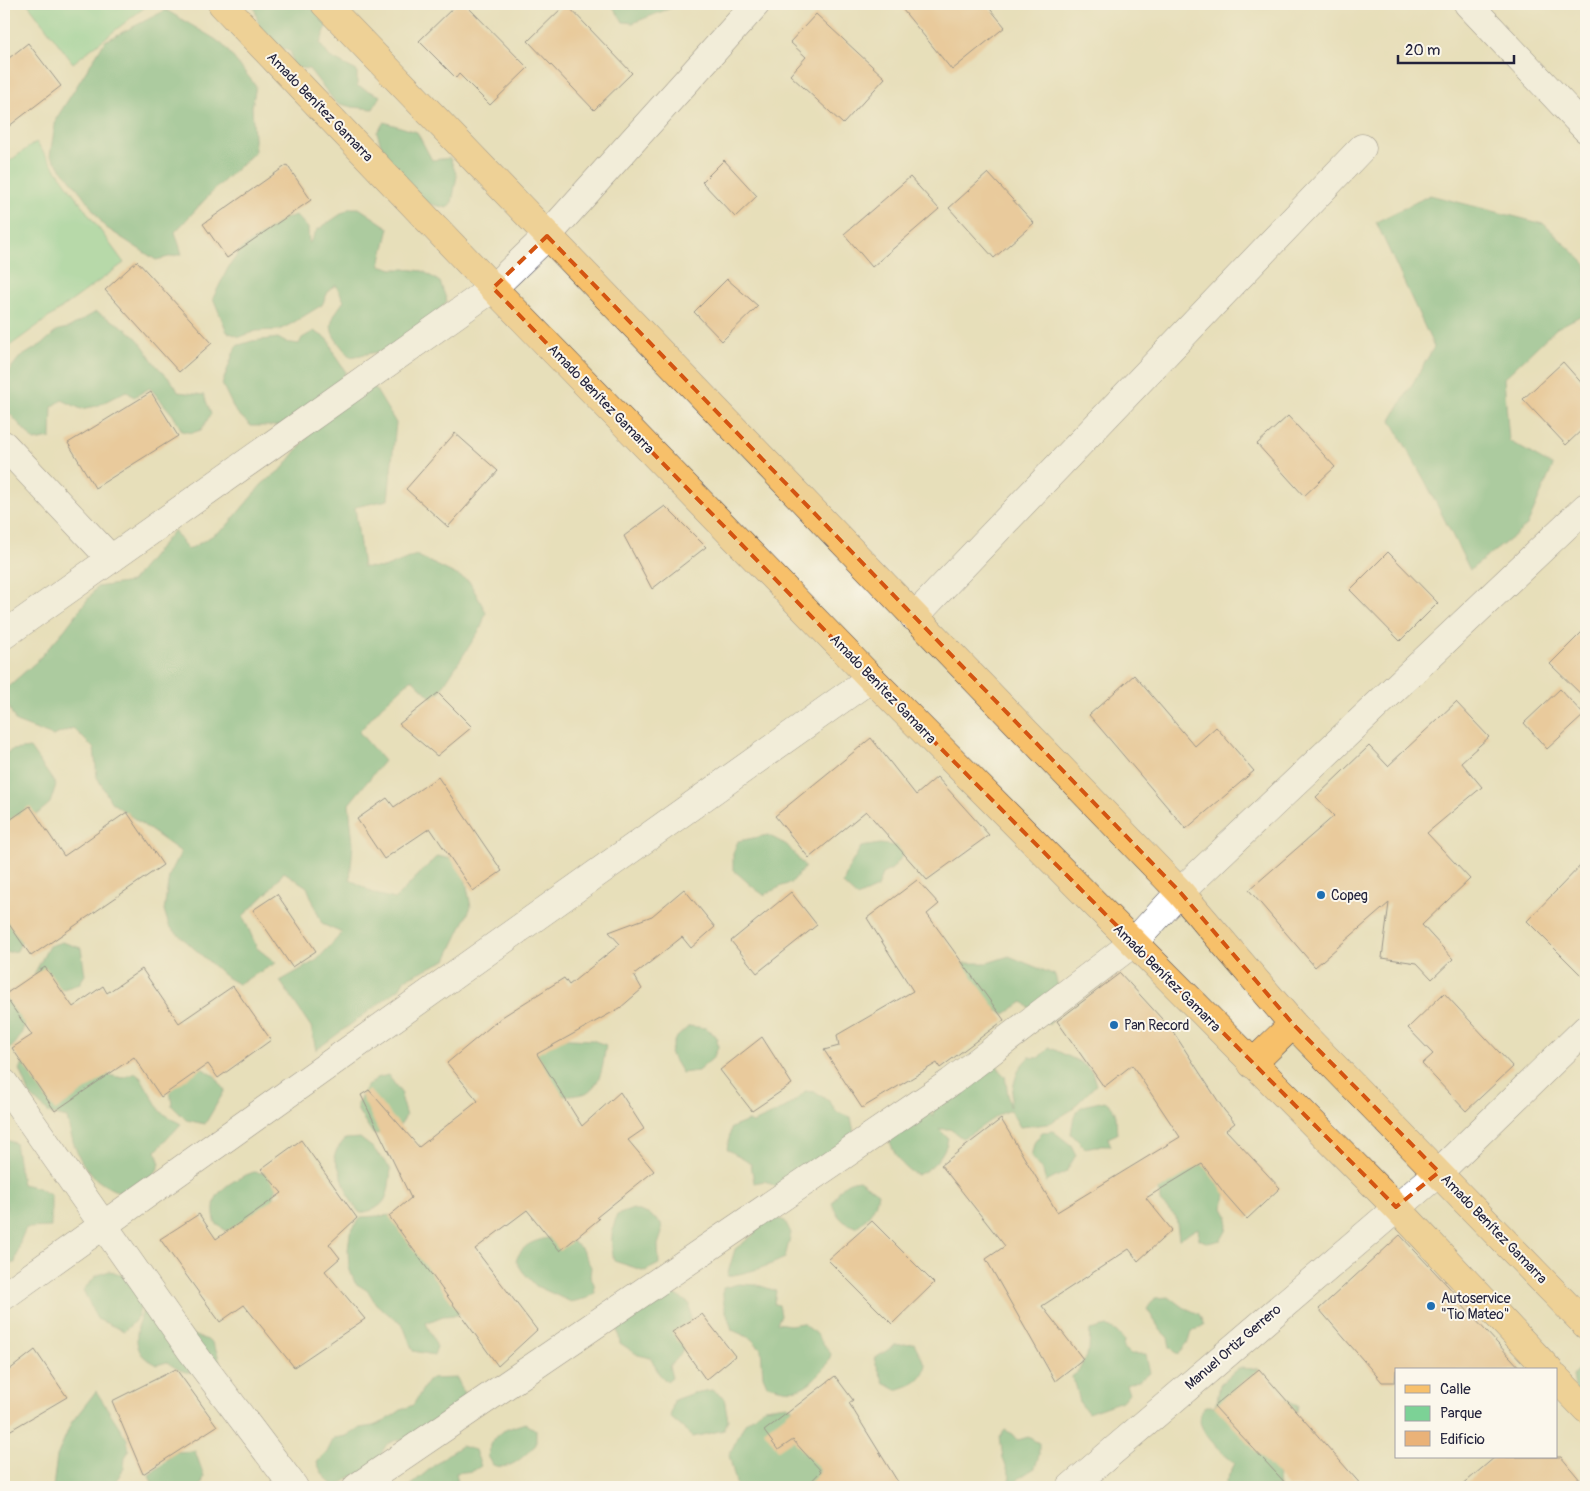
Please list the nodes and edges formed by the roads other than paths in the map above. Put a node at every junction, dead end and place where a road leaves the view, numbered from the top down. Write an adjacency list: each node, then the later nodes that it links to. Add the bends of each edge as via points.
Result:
1 (222, 4): 8 (main road, Amado Benítez Gamarra)
2 (325, 4): 7 (main road, Amado Benítez Gamarra)
3 (756, 4): 7 (street)
4 (1468, 4): 5 (street)
5 (1586, 129)
6 (1362, 148): 12 (street)
7 (547, 236): 8 (street); 12 (main road, Amado Benítez Gamarra)
8 (493, 288): 11 (street); 14 (main road, Amado Benítez Gamarra)
9 (4, 445): 11 (street)
10 (1586, 507): 15 (street)
11 (111, 559): 13 (street)
12 (914, 617): 15 (main road, Amado Benítez Gamarra)
13 (4, 635)
14 (871, 678): 16 (main road, Amado Benítez Gamarra); 23 (street)
15 (1180, 892): 16 (street); 17 (main road, Amado Benítez Gamarra)
16 (1133, 944): 19 (main road, Amado Benítez Gamarra); 30 (street, via 951,1082)
17 (1293, 1024): 19 (main road); 21 (main road, Amado Benítez Gamarra)
18 (1586, 1029): 21 (street)
19 (1252, 1064): 22 (main road, Amado Benítez Gamarra)
20 (4, 1083): 23 (street)
21 (1439, 1172): 22 (street, Manuel Ortiz Gerrero); 25 (main road, Amado Benítez Gamarra)
22 (1396, 1207): 26 (main road, Amado Benítez Gamarra); 31 (street, Manuel Ortiz Gerrero)
23 (104, 1225): 24 (street); 29 (street, via 190,1349)
24 (4, 1296)
25 (1586, 1325)
26 (1547, 1368)
27 (1558, 1380): 28 (main road)
28 (1586, 1410)
29 (294, 1487)
30 (357, 1487)
31 (1071, 1487)

